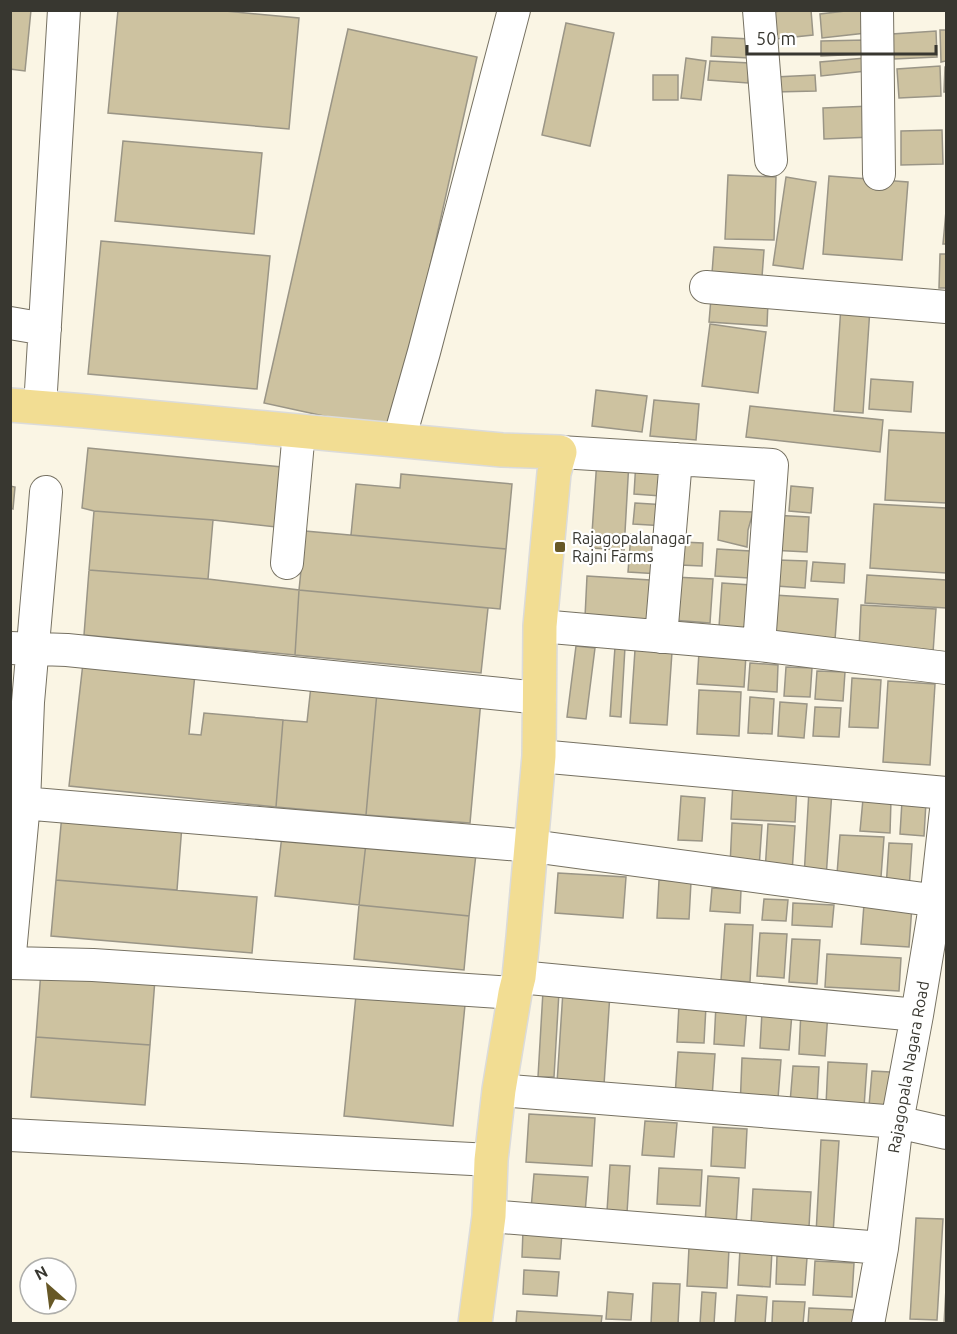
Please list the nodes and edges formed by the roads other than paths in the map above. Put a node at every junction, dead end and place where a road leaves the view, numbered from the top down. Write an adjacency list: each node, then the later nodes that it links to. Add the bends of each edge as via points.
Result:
1 (64, 10): 10 (street)
2 (514, 10): 13 (street)
3 (759, 10): 5 (street)
4 (877, 10): 6 (street)
5 (771, 160)
6 (879, 174)
7 (706, 287): 8 (street)
8 (946, 307)
9 (10, 323): 10 (street)
10 (45, 329): 11 (street)
11 (25, 406): 12 (main road)
12 (299, 431): 13 (main road); 17 (street)
13 (399, 440): 14 (main road)
14 (560, 452): 15 (street); 18 (main road, via 554,473)
15 (676, 459): 19 (street); 20 (street, via 772,465)
16 (45, 492): 21 (street, via 44,530)
17 (287, 563)
18 (540, 626): 19 (street); 23 (main road)
19 (661, 637): 20 (street)
20 (759, 645): 22 (street)
21 (21, 648): 23 (street); 26 (street, via 28,702)
22 (946, 668)
23 (540, 698): 24 (main road)
24 (539, 756): 25 (street); 28 (main road)
25 (946, 792)
26 (17, 802): 28 (street); 30 (street)
27 (946, 810): 29 (street, Rajagopala Nagara Road)
28 (532, 846): 29 (street); 32 (main road)
29 (941, 901): 33 (street, Rajagopala Nagara Road)
30 (10, 953)
31 (10, 963): 32 (street)
32 (517, 985): 33 (street); 34 (main road)
33 (917, 1015): 35 (street, Rajagopala Nagara Road)
34 (499, 1090): 35 (street); 38 (main road)
35 (897, 1122): 36 (street); 40 (street, Rajagopala Nagara Road)
36 (946, 1133)
37 (10, 1135): 38 (street)
38 (491, 1160): 39 (main road)
39 (489, 1216): 40 (street); 41 (main road)
40 (882, 1248): 42 (street, Rajagopala Nagara Road)
41 (475, 1323)
42 (868, 1323)

